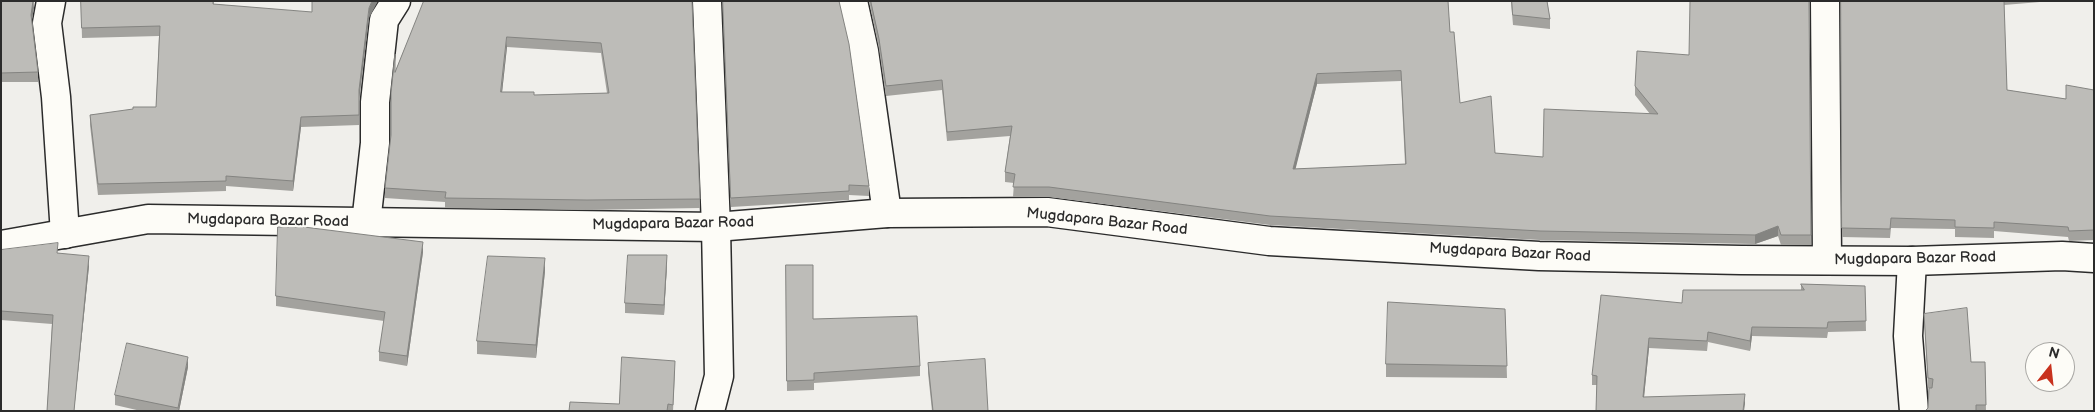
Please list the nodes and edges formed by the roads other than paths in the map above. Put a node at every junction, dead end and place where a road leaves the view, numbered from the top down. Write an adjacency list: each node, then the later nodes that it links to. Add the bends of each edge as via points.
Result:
1 (51, 1): 9 (street, via 47,23 56,97)
2 (396, 1): 7 (street, via 384,20)
3 (708, 1): 8 (street)
4 (852, 1): 6 (street, via 864,51)
5 (1825, 1): 12 (street)
6 (887, 213): 8 (street, Mugdapara Bazar Road); 12 (street, Mugdapara Bazar Road, via 1046,212 1269,241 1540,256)
7 (366, 222): 8 (street, Mugdapara Bazar Road); 9 (street, Mugdapara Bazar Road, via 148,219)
8 (716, 227): 14 (street, via 719,376)
9 (65, 234): 10 (street, Mugdapara Bazar Road)
10 (1, 245)
11 (2094, 258): 13 (street, Mugdapara Bazar Road)
12 (1827, 260): 13 (street, Mugdapara Bazar Road)
13 (1912, 260): 15 (street, via 1908,336)
14 (710, 411)
15 (1914, 411)

